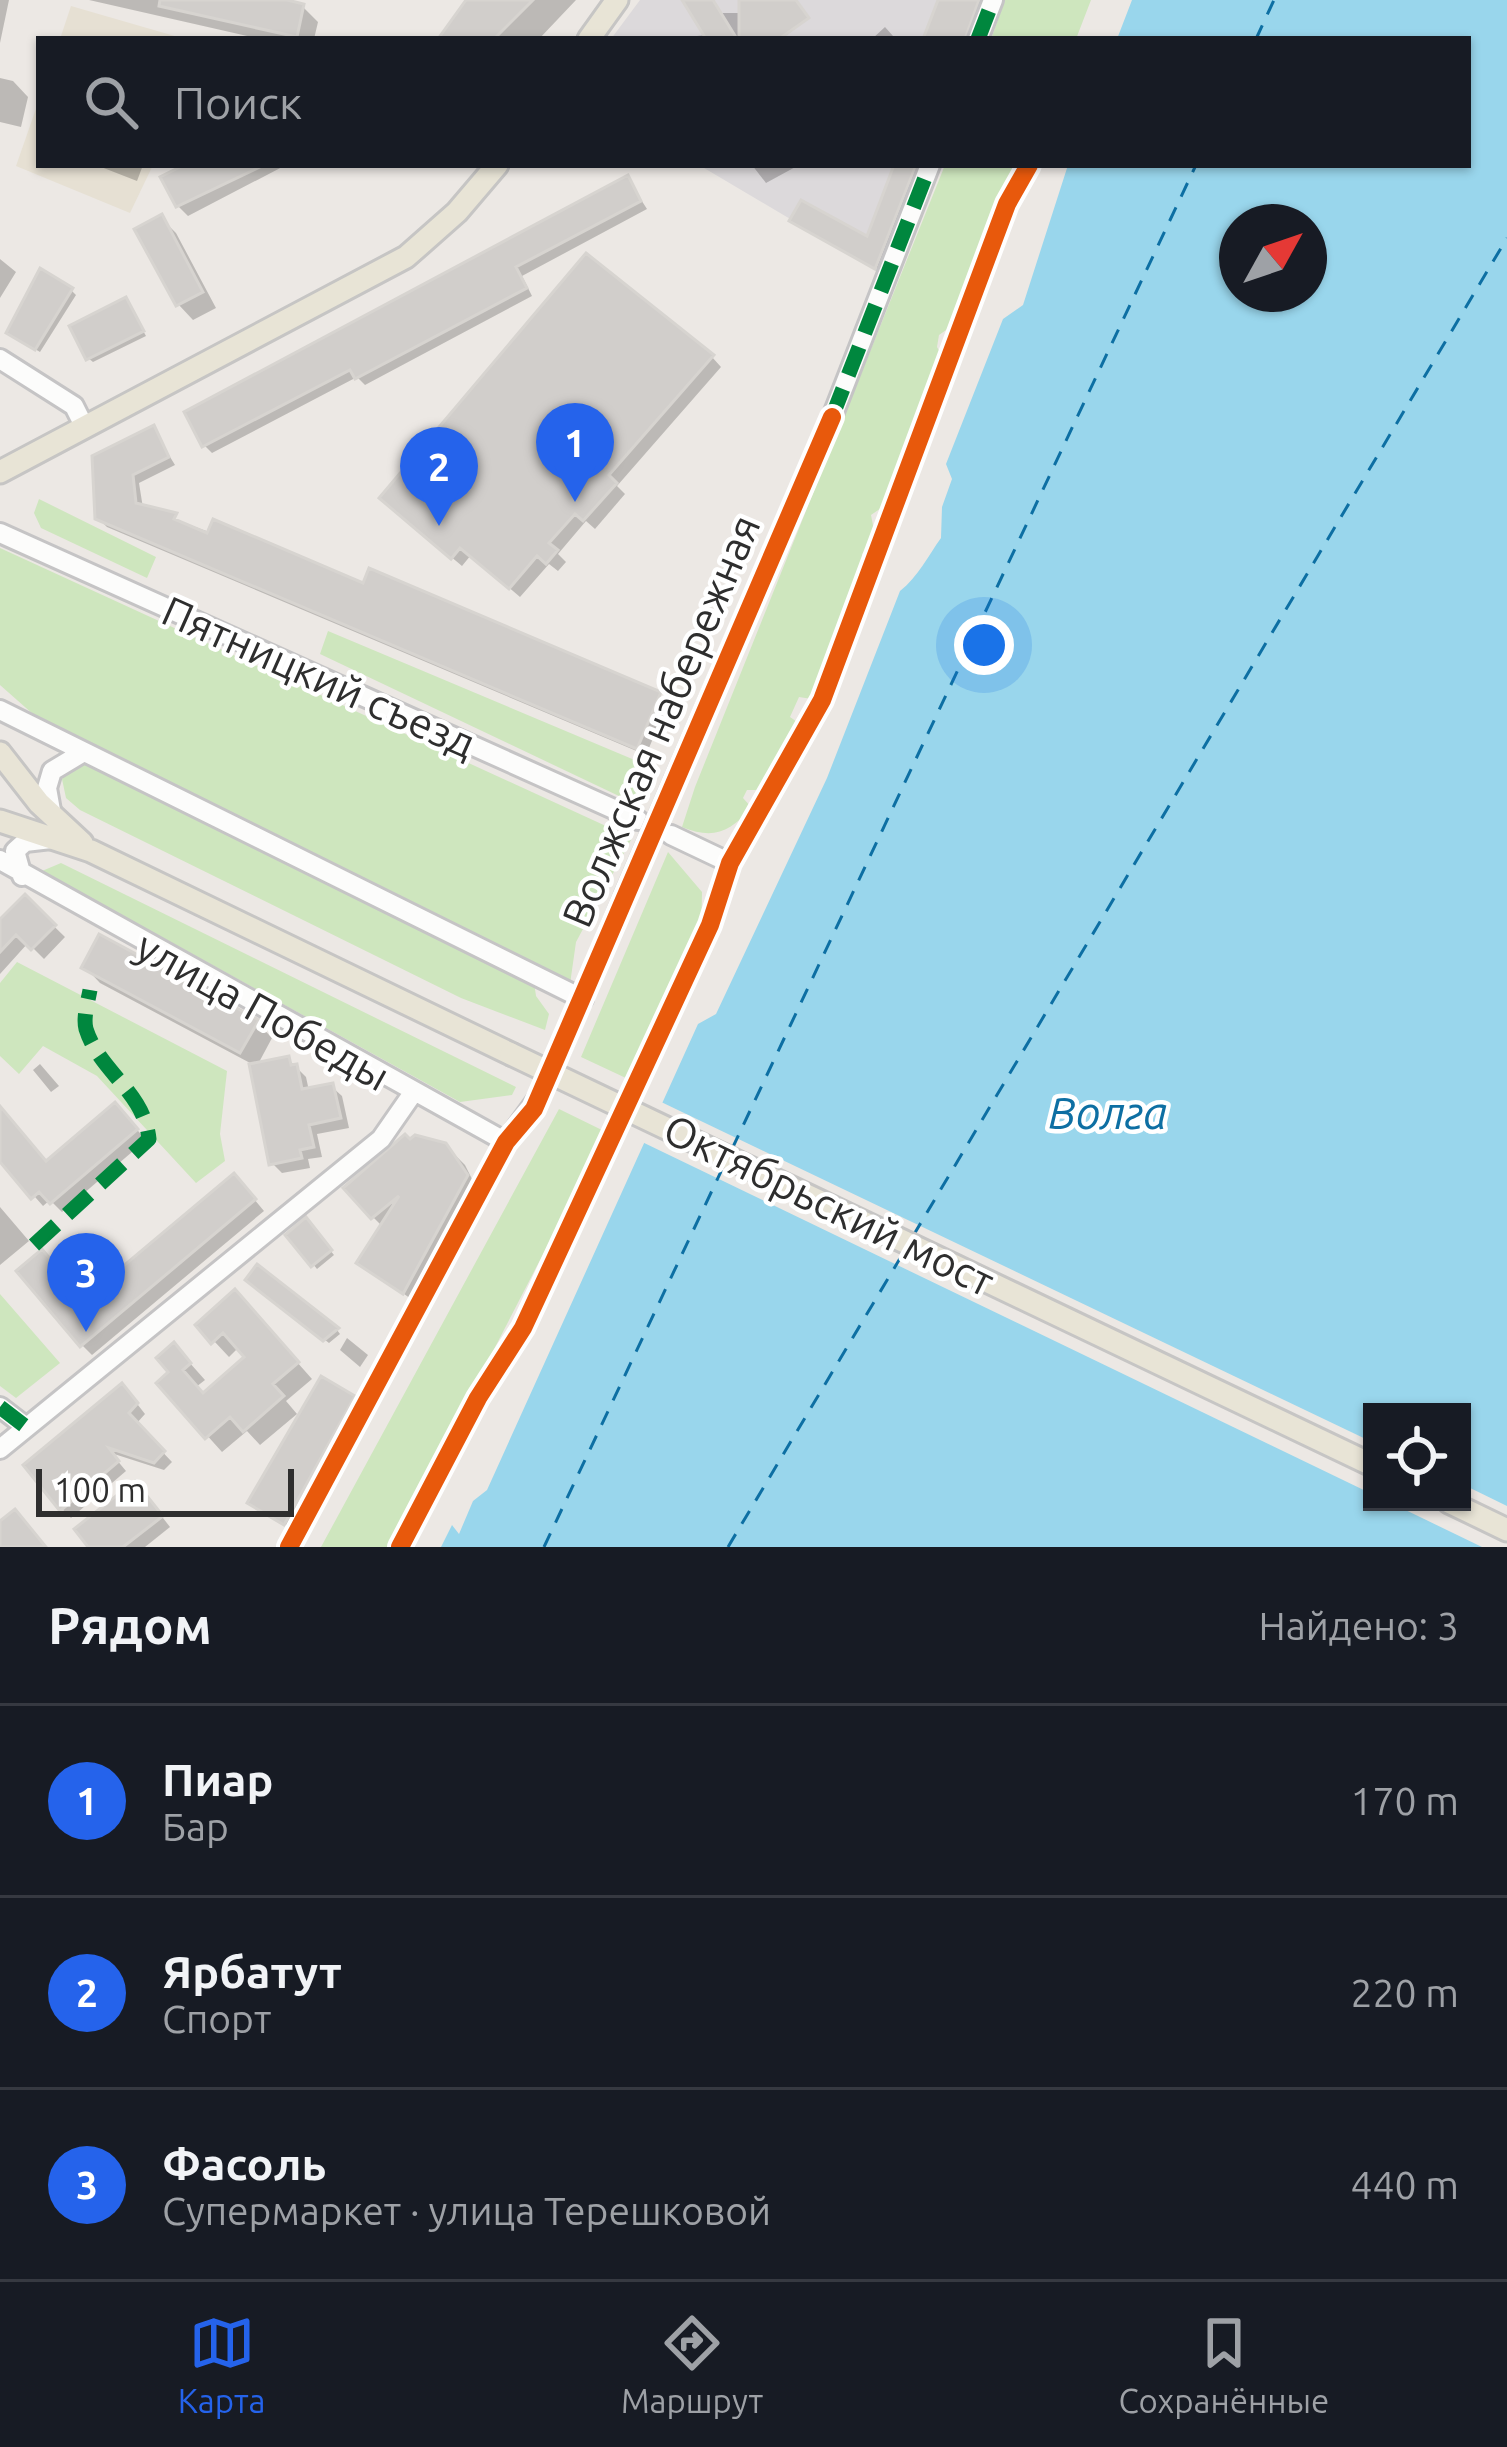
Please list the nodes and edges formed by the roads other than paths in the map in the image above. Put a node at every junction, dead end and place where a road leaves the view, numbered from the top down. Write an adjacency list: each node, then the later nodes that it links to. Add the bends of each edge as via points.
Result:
1 (617, 0): 3 (main road)
2 (993, 0): 4 (street)
3 (591, 36)
4 (979, 36)
5 (494, 168): 8 (main road, via 406,257)
6 (929, 168): 24 (street, Волжская набережная, bridge, via 832,418)
7 (0, 359): 8 (street, via 74,406)
8 (84, 426): 9 (main road)
9 (20, 460): 10 (main road); 11 (main road)
10 (0, 472)
11 (0, 484)
12 (0, 533): 17 (street, Пятницкий съезд)
13 (0, 710): 15 (street)
14 (0, 753): 18 (main road)
15 (82, 753): 18 (street, via 52,771); 24 (street)
16 (0, 820): 18 (main road)
17 (638, 820)
18 (53, 827): 23 (street, via 15,851); 32 (main road, Октябрьский мост, bridge)
19 (671, 835): 21 (street)
20 (0, 860): 23 (street, улица Победы)
21 (730, 863)
22 (0, 876): 23 (street)
23 (22, 876): 26 (street, улица Победы)
24 (583, 999): 25 (street, Волжская набережная)
25 (559, 1053)
26 (413, 1093): 28 (street, улица Победы); 30 (street, via 381,1139)
27 (541, 1094): 28 (street)
28 (506, 1142): 35 (street)
29 (0, 1407): 30 (street)
30 (26, 1427): 31 (street)
31 (0, 1449)
32 (1363, 1461)
33 (1468, 1511): 34 (main road)
34 (1507, 1530)
35 (289, 1547)

